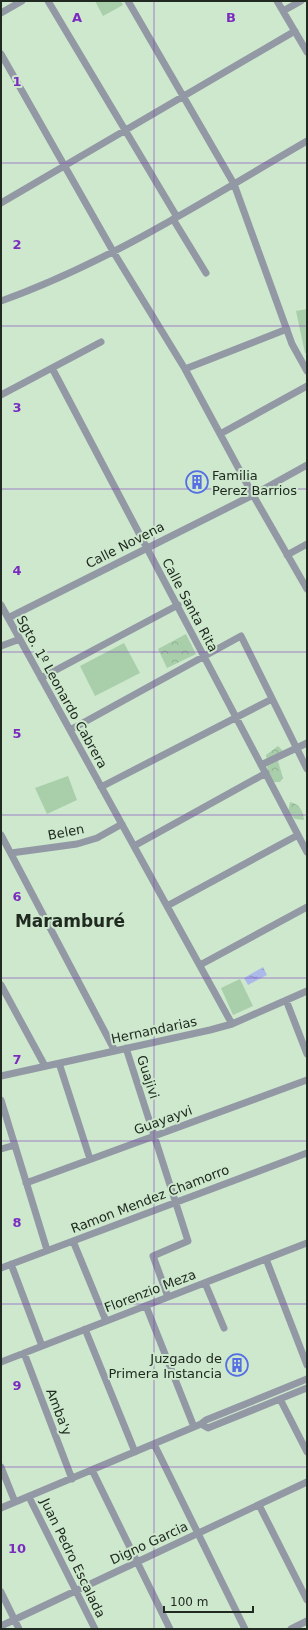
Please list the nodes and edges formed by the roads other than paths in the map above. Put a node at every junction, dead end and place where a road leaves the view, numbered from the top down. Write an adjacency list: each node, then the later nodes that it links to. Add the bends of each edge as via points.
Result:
1 (22, 1): 7 (street)
2 (48, 1): 12 (street)
3 (128, 1): 11 (street)
4 (277, 1): 6 (street)
5 (300, 1): 6 (street)
6 (283, 11): 8 (street)
7 (1, 13)
8 (295, 31): 9 (street); 11 (street)
9 (307, 52)
10 (1, 54): 14 (street)
11 (184, 96): 12 (street); 15 (street)
12 (126, 130): 14 (street); 17 (street)
13 (307, 141): 15 (street)
14 (65, 166): 16 (street); 18 (street)
15 (234, 184): 17 (street); 21 (street)
16 (1, 203)
17 (175, 218): 18 (street); 19 (street)
18 (114, 253): 20 (street); 24 (street)
19 (206, 274)
20 (1, 301)
21 (287, 329): 24 (street); 25 (street)
22 (101, 342): 23 (street)
23 (52, 368): 27 (street); 32 (street, Calle Santa Rita)
24 (185, 369): 28 (street)
25 (307, 371)
26 (307, 386): 28 (street)
27 (1, 395)
28 (220, 434): 30 (street)
29 (307, 465): 30 (street, Calle Novena)
30 (253, 495): 32 (street, Calle Novena); 33 (street)
31 (307, 544): 33 (street)
32 (146, 547): 36 (street, Calle Santa Rita); 37 (street, Calle Novena)
33 (287, 555): 34 (street)
34 (307, 589)
35 (1, 606): 37 (street, Sgto. 1º Leonardo Cabrera)
36 (178, 606): 40 (street, Calle Santa Rita); 41 (street)
37 (8, 618): 38 (street, Sgto. 1º Leonardo Cabrera)
38 (20, 639): 39 (street); 41 (street, Sgto. 1º Leonardo Cabrera)
39 (1, 646)
40 (204, 656): 42 (street, via 242,636); 43 (street, Calle Santa Rita); 44 (street)
41 (41, 678): 44 (street, Sgto. 1º Leonardo Cabrera)
42 (272, 699): 43 (street); 46 (street)
43 (236, 718): 47 (street, Calle Santa Rita); 50 (street)
44 (70, 730): 50 (street, Sgto. 1º Leonardo Cabrera)
45 (307, 743): 46 (street)
46 (296, 748): 47 (street); 48 (street)
47 (261, 765): 49 (street, Calle Santa Rita)
48 (307, 769)
49 (266, 773): 53 (street, Calle Santa Rita); 54 (street)
50 (102, 788): 51 (street, Sgto. 1º Leonardo Cabrera)
51 (122, 824): 54 (street, Sgto. 1º Leonardo Cabrera); 55 (street, Belen, via 97,838 77,844)
52 (1, 836): 55 (street)
53 (298, 836): 56 (street, Calle Santa Rita); 58 (street)
54 (134, 846): 58 (street, Sgto. 1º Leonardo Cabrera)
55 (10, 851): 57 (street); 66 (street)
56 (307, 852)
57 (1, 853)
58 (167, 906): 60 (street, Sgto. 1º Leonardo Cabrera)
59 (307, 907): 60 (street)
60 (200, 966): 64 (street, Sgto. 1º Leonardo Cabrera)
61 (1, 984): 69 (street)
62 (307, 991): 63 (street, Hernandarias)
63 (286, 1000): 64 (street, Hernandarias); 67 (street)
64 (232, 1024): 65 (street, Hernandarias)
65 (126, 1048): 66 (street, Hernandarias); 73 (street, Guajivi)
66 (116, 1051): 68 (street, Hernandarias)
67 (307, 1054)
68 (59, 1063): 69 (street, Hernandarias); 77 (street)
69 (45, 1066): 70 (street, Hernandarias)
70 (2, 1074)
71 (307, 1080): 73 (street, Guayayvi)
72 (1, 1100): 74 (street)
73 (154, 1136): 77 (street, Guayayvi); 79 (street, Guajivi)
74 (15, 1145): 75 (street); 78 (street)
75 (1, 1149)
76 (307, 1153): 79 (street, Ramon Mendez Chamorro)
77 (90, 1159): 78 (street, Guayayvi)
78 (26, 1183): 82 (street)
79 (175, 1202): 80 (street, Ramon Mendez Chamorro); 87 (street, Guajivi, via 188,1241 153,1256)
80 (73, 1241): 82 (street, Ramon Mendez Chamorro); 89 (street)
81 (307, 1243): 83 (street, Florenzio Meza)
82 (47, 1250): 84 (street, Ramon Mendez Chamorro)
83 (266, 1259): 86 (street, Florenzio Meza); 95 (street)
84 (11, 1264): 85 (street, Ramon Mendez Chamorro); 92 (street)
85 (1, 1268)
86 (205, 1283): 87 (street, Florenzio Meza); 90 (street)
87 (168, 1297): 88 (street, Florenzio Meza)
88 (146, 1306): 89 (street, Florenzio Meza); 100 (street)
89 (106, 1321): 91 (street, Florenzio Meza)
90 (224, 1328)
91 (85, 1330): 92 (street, Florenzio Meza); 102 (street)
92 (42, 1346): 93 (street, Florenzio Meza)
93 (24, 1353): 94 (street, Florenzio Meza); 106 (street, Amba'y)
94 (1, 1362)
95 (307, 1365)
96 (307, 1379): 99 (street, via 206,1420)
97 (307, 1388): 98 (street)
98 (280, 1399): 99 (street, via 208,1428); 103 (street)
99 (202, 1424): 100 (street)
100 (194, 1428): 101 (street)
101 (154, 1444): 102 (street); 112 (street)
102 (135, 1452): 105 (street)
103 (307, 1452)
104 (1, 1467): 109 (street)
105 (92, 1470): 106 (street); 113 (street)
106 (72, 1478): 108 (street)
107 (307, 1482): 110 (street, Digno Garcia)
108 (29, 1497): 109 (street); 114 (street, Juan Pedro Escalada)
109 (15, 1502): 111 (street)
110 (259, 1505): 112 (street, Digno Garcia); 116 (street)
111 (1, 1508)
112 (198, 1534): 113 (street, Digno Garcia); 123 (street)
113 (137, 1562): 114 (street, Digno Garcia); 122 (street)
114 (76, 1591): 117 (street, Digno Garcia); 121 (street, Juan Pedro Escalada)
115 (1, 1592): 117 (street)
116 (307, 1600)
117 (14, 1620): 119 (street, Digno Garcia); 120 (street)
118 (307, 1621): 124 (street)
119 (1, 1626)
120 (19, 1629)
121 (95, 1629)
122 (170, 1629)
123 (245, 1629)
124 (291, 1629)

